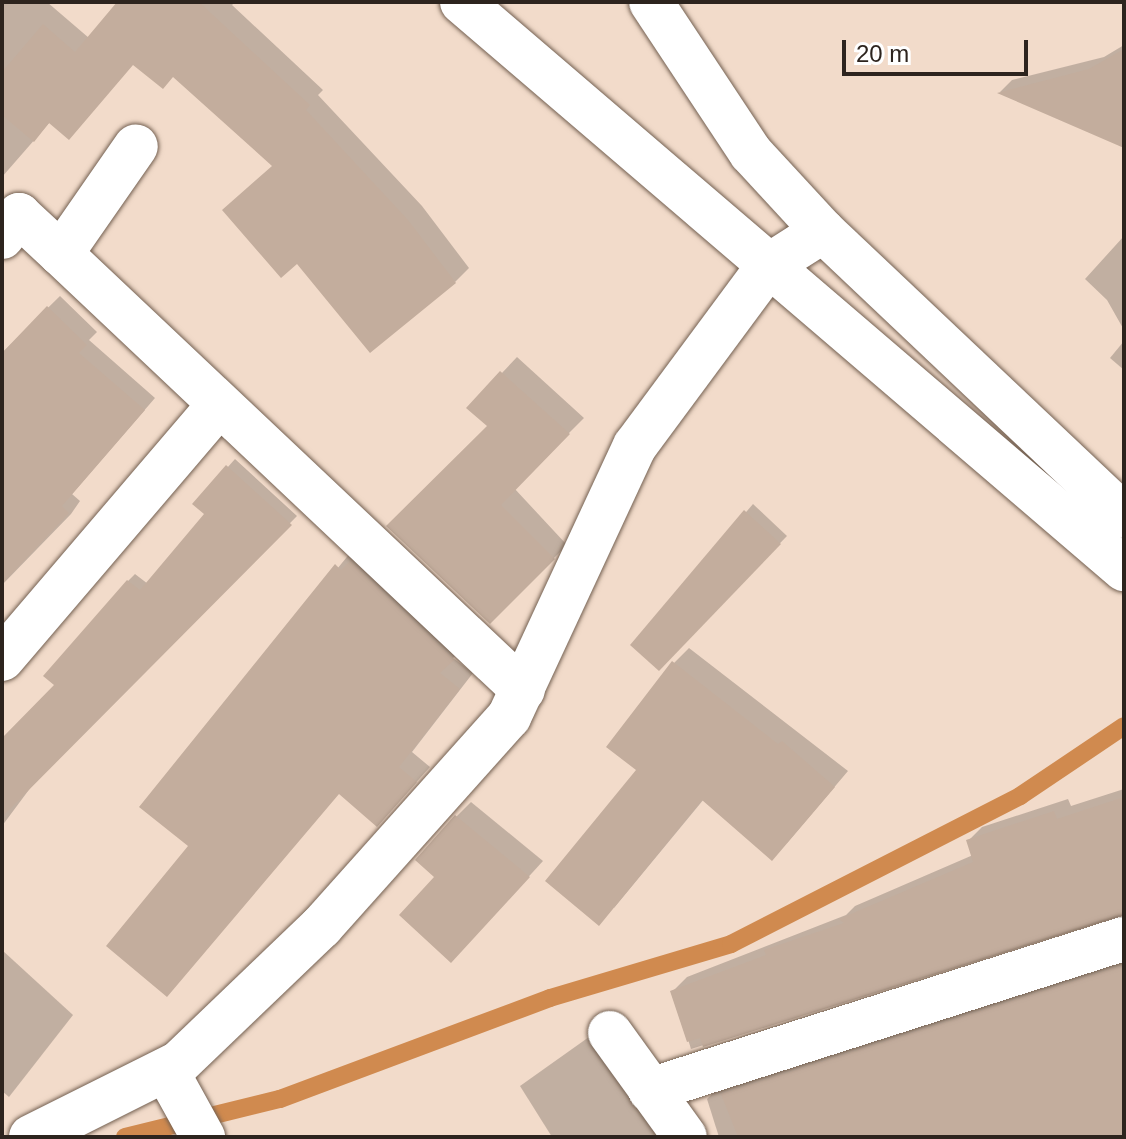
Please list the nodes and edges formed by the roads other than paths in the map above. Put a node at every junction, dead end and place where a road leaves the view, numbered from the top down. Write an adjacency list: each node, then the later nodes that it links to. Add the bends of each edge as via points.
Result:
1 (462, 2): 7 (street)
2 (651, 2): 4 (street, via 751,153)
3 (136, 146): 6 (street)
4 (823, 231): 7 (street); 9 (street)
5 (2, 237): 6 (street, via 19,215)
6 (61, 254): 8 (street)
7 (768, 266): 10 (street); 12 (street, via 635,446)
8 (220, 404): 11 (street); 12 (street)
9 (1124, 516)
10 (1124, 569)
11 (2, 659)
12 (523, 690): 15 (street, via 509,717 321,927)
13 (1124, 939): 16 (street)
14 (610, 1033): 16 (street)
15 (166, 1070): 17 (street); 18 (street)
16 (650, 1090): 19 (street)
17 (31, 1137)
18 (203, 1137)
19 (685, 1137)

